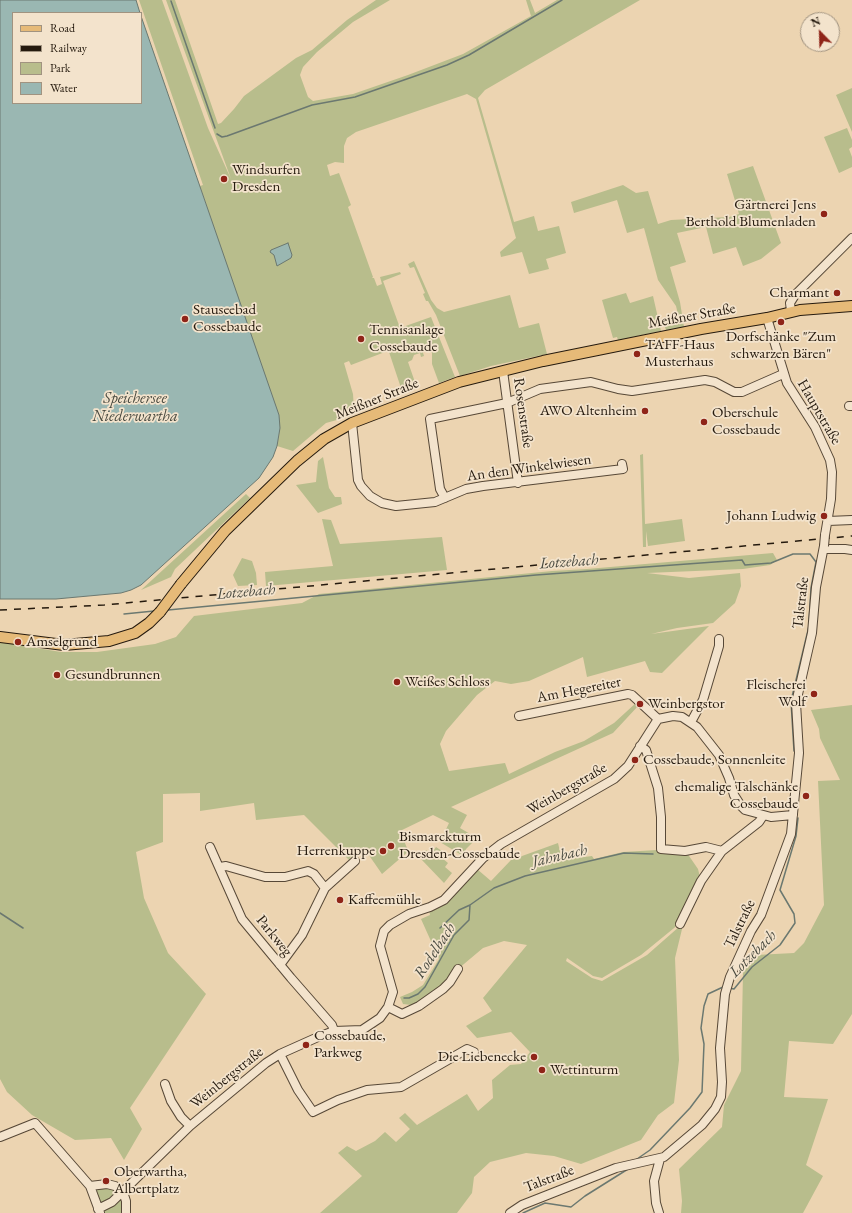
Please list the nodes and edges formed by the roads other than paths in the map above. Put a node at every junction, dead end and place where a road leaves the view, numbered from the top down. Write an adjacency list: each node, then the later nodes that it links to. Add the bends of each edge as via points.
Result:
1 (852, 238): 3 (street, via 795,295 790,304)
2 (852, 306): 3 (main road, Meißner Straße)
3 (791, 311): 4 (main road, Meißner Straße)
4 (767, 318): 5 (main road, Meißner Straße, via 686,332); 6 (street, Hauptstraße)
5 (503, 371): 7 (street, Rosenstraße); 8 (main road, Meißner Straße, via 452,385)
6 (783, 374): 7 (street, via 742,392 734,392 705,380 632,391 591,382 540,389); 13 (street, Hauptstraße, via 790,390 815,427 830,460 832,472)
7 (508, 403): 10 (street, Rosenstraße); 11 (street, via 430,419 440,490)
8 (352, 423): 11 (street, An den Winkelwiesen, via 358,480 370,496 382,503 396,506 435,502); 16 (main road, Meißner Straße, bridge, via 324,439 297,461 225,531 160,612 142,629 115,640 64,645)
9 (622, 464): 10 (street, An den Winkelwiesen, via 623,470)
10 (518, 483): 11 (street, An den Winkelwiesen, via 466,489)
11 (445, 498)
12 (852, 520): 13 (street)
13 (828, 521): 14 (street, Talstraße, bridge)
14 (824, 548): 15 (street); 22 (street, Talstraße, via 816,587 812,633 796,703 799,753)
15 (852, 550)
16 (0, 636)
17 (719, 639): 20 (street, via 703,700)
18 (518, 716): 19 (street, Am Hegereiter, via 628,694)
19 (658, 720): 20 (street, via 673,716); 21 (street, Weinbergstraße)
20 (691, 722): 23 (street, via 719,755 737,802 745,810)
21 (640, 746): 25 (street, via 646,750 658,788 662,817 661,849 685,851 706,847); 32 (street, Weinbergstraße, via 628,766 609,783 576,799 500,844 482,858 444,900 390,925 384,932 380,946 393,988)
22 (793, 814): 23 (street); 39 (street, Talstraße, via 789,844 761,915 730,977 725,994 720,1048 720,1096 715,1108 702,1125 670,1154)
23 (763, 816): 25 (street)
24 (210, 847): 27 (street, Parkweg)
25 (722, 851): 29 (street, via 702,881)
26 (355, 861): 28 (street)
27 (220, 867): 28 (street, via 226,866 265,877 285,877 308,872 314,874); 30 (street, Parkweg, via 242,919)
28 (325, 888): 30 (street, via 302,935)
29 (680, 924)
30 (280, 966): 33 (street, Parkweg, via 332,1025)
31 (458, 969): 32 (street, via 443,989 419,1006 402,1014)
32 (388, 1007): 33 (street, Weinbergstraße, via 380,1018 362,1030)
33 (334, 1032): 35 (street, Weinbergstraße)
34 (474, 1052): 35 (street, via 467,1050 401,1087 367,1090 313,1112 298,1090)
35 (280, 1054): 37 (street, Weinbergstraße)
36 (164, 1084): 37 (street, via 171,1101)
37 (190, 1126): 41 (street, Weinbergstraße)
38 (0, 1137): 40 (street, via 35,1123)
39 (660, 1159): 44 (street, Talstraße, via 616,1168 522,1205); 45 (street, via 654,1181)
40 (90, 1186): 41 (street, via 107,1184); 42 (street)
41 (123, 1192): 42 (street, Weinbergstraße); 43 (street)
42 (99, 1211)
43 (126, 1213)
44 (510, 1213)
45 (659, 1213)

